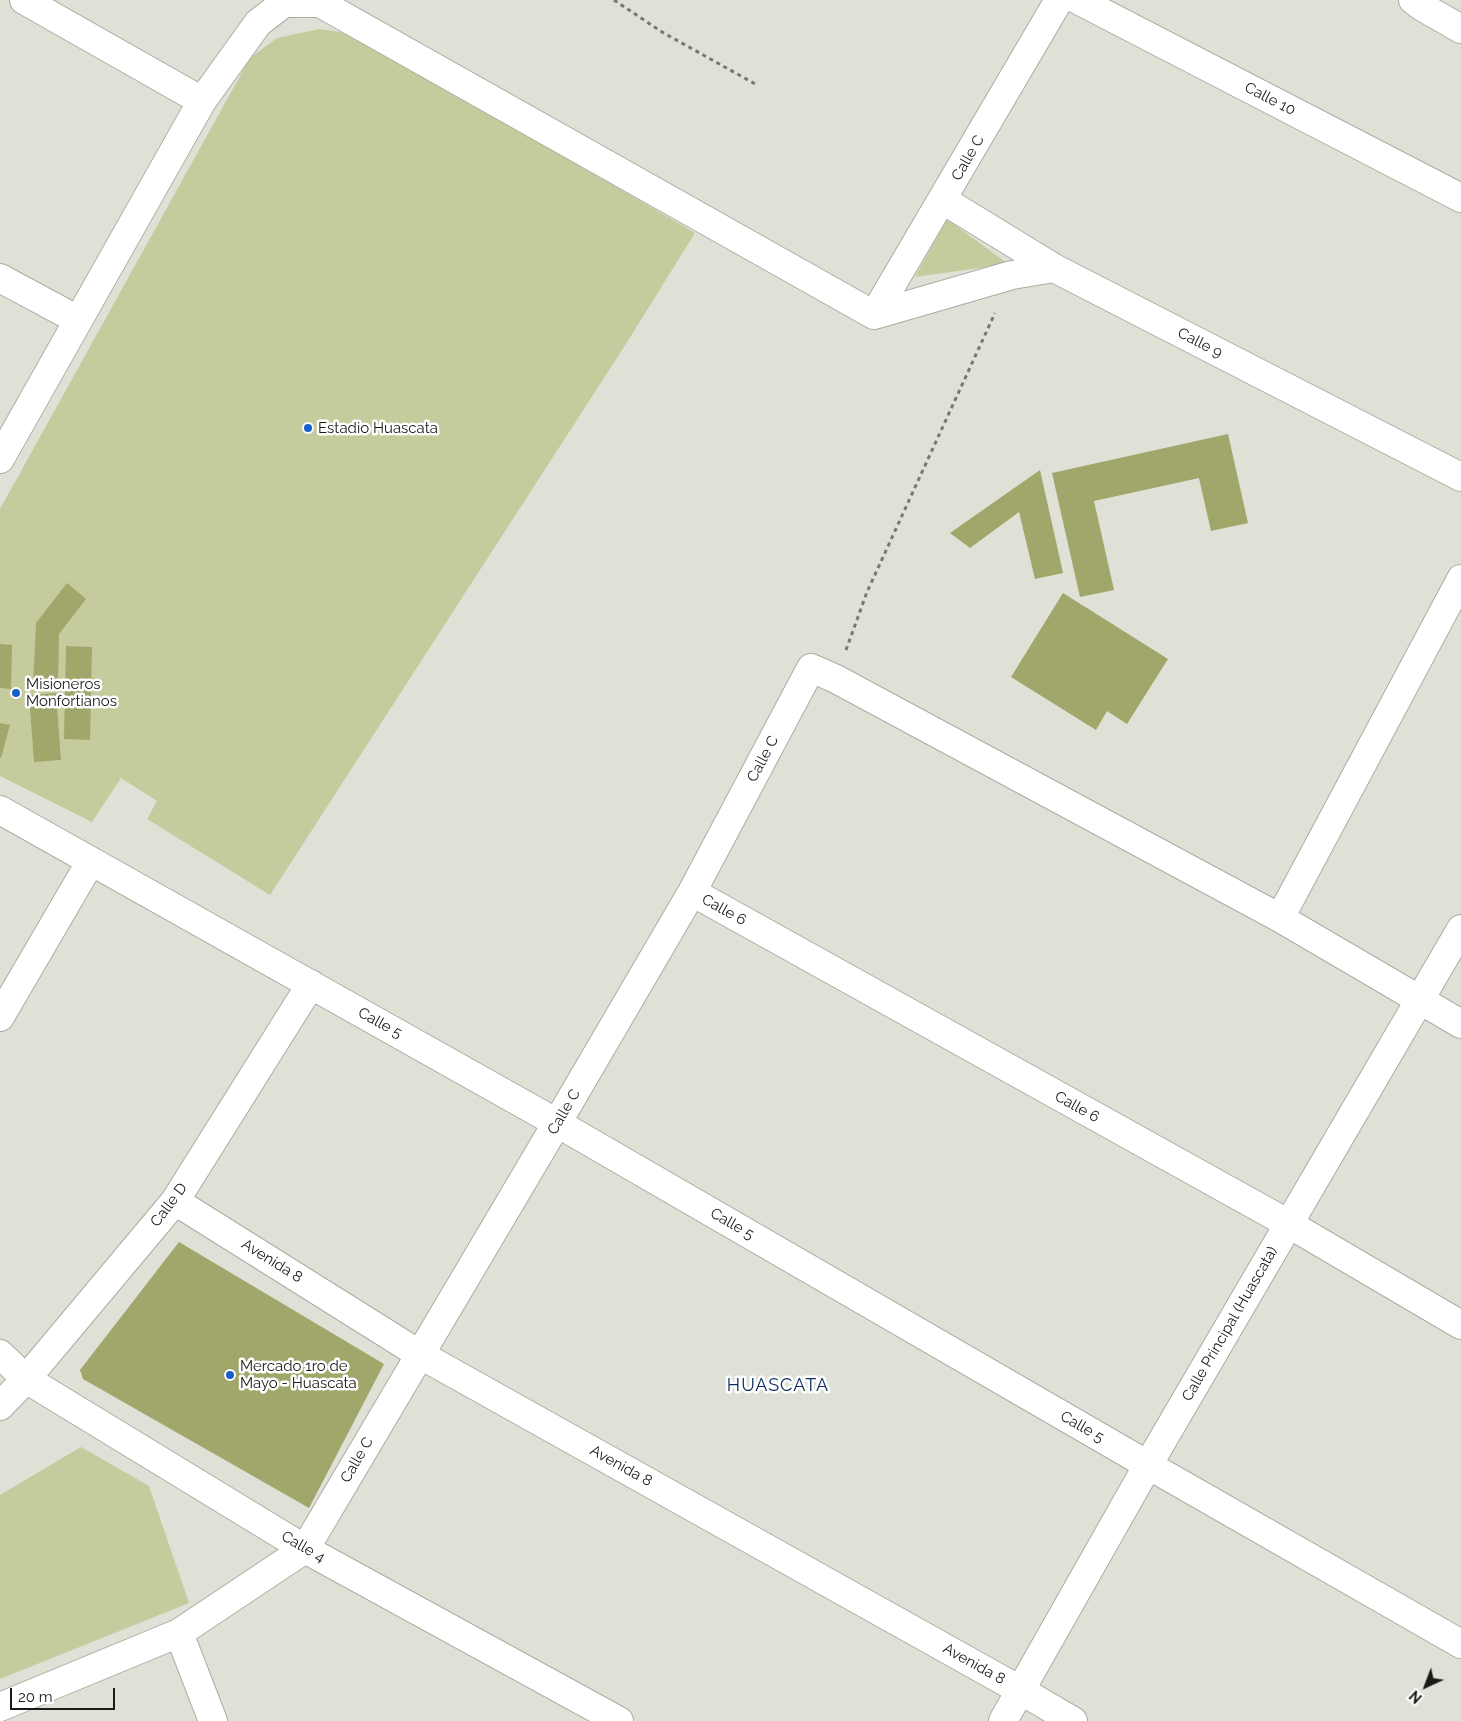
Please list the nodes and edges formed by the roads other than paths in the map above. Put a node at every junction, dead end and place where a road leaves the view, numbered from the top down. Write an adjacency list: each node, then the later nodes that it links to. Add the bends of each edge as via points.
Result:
1 (24, 0): 6 (street)
2 (1059, 0): 8 (street, Calle C)
3 (1078, 0): 7 (street, Calle 10)
4 (1413, 0): 5 (street)
5 (1461, 29)
6 (202, 101): 11 (street, via 258,23 284,4 320,3); 12 (street)
7 (1461, 198)
8 (943, 200): 9 (street, Calle 9); 11 (street, Calle C)
9 (1054, 268): 11 (street, via 1012,275); 14 (street, Calle 9)
10 (0, 278): 12 (street)
11 (874, 314)
12 (78, 320): 13 (street)
13 (0, 459)
14 (1461, 477)
15 (1461, 579): 19 (street)
16 (0, 810): 17 (street, Calle 5)
17 (91, 861): 21 (street, Calle 5); 23 (street)
18 (692, 892): 19 (street, Calle C, via 811,668); 25 (street, Calle C); 27 (street, Calle 6)
19 (1280, 918): 22 (street)
20 (1461, 929): 22 (street, Calle Principal (Huascata))
21 (311, 984): 25 (street, Calle 5); 26 (street, Calle D)
22 (1420, 1001): 24 (street); 27 (street, Calle Principal (Huascata))
23 (0, 1017)
24 (1461, 1024)
25 (557, 1123): 30 (street, Calle C); 33 (street, Calle 5)
26 (175, 1201): 30 (street, Avenida 8); 31 (street, Calle D)
27 (1289, 1224): 28 (street, Calle 6); 33 (street, Calle Principal (Huascata))
28 (1461, 1325)
29 (0, 1354): 31 (street, Calle 4)
30 (419, 1354): 34 (street, Calle C); 37 (street, Avenida 8)
31 (26, 1379): 32 (street, Calle D); 34 (street, Calle 4)
32 (0, 1406)
33 (1148, 1465): 36 (street, Calle 5); 37 (street, Calle Principal (Huascata))
34 (305, 1549): 35 (street); 40 (street, Calle 4)
35 (179, 1633): 38 (street); 39 (street)
36 (1461, 1644)
37 (1020, 1690): 41 (street, Calle Principal (Huascata)); 42 (street, Avenida 8)
38 (0, 1707)
39 (213, 1721)
40 (619, 1721)
41 (1003, 1721)
42 (1074, 1721)

